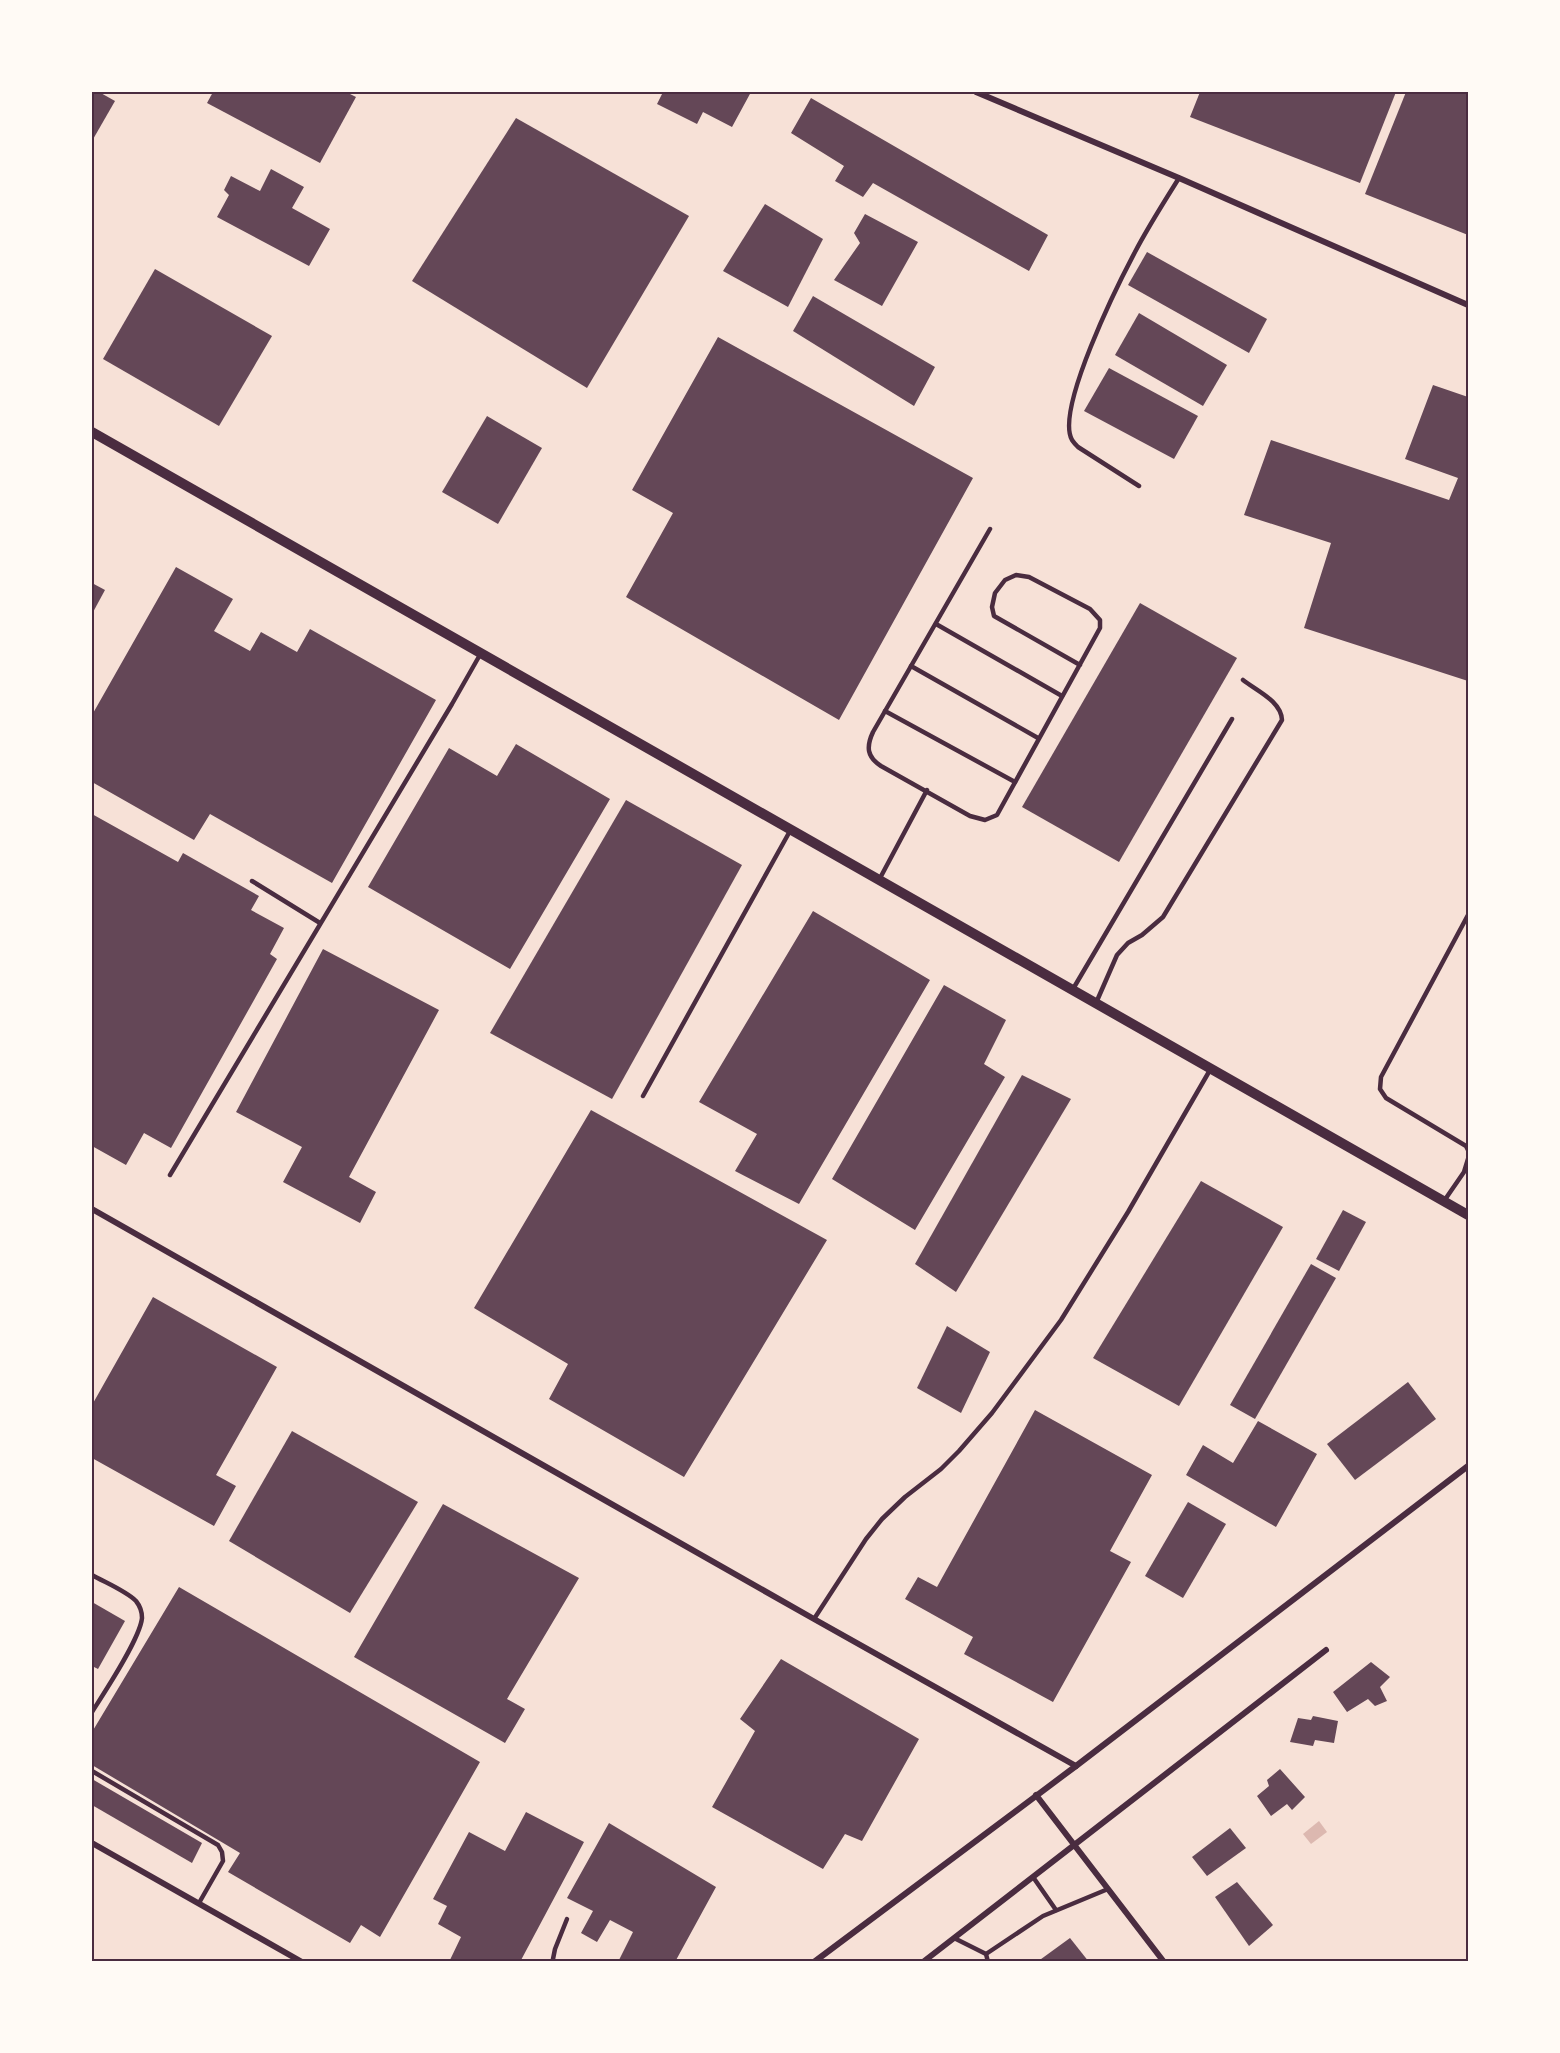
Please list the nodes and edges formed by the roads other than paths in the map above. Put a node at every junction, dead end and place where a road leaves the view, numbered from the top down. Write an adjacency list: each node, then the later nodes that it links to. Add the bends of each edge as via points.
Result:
1 (976, 92): 2 (street)
2 (1179, 178): 3 (street); 5 (lane, via 1135,253 1105,316 1078,380 1070,411 1072,440 1078,447)
3 (1468, 305)
4 (92, 432): 8 (street)
5 (1139, 486)
6 (990, 530): 7 (lane)
7 (936, 624): 10 (lane); 12 (lane)
8 (481, 653): 18 (street); 22 (lane)
9 (1080, 665): 9 (lane, via 994,616 993,601 1005,580 1017,574 1029,578 1096,615 1100,628); 12 (lane)
10 (911, 666): 13 (lane); 15 (lane)
11 (1243, 680): 24 (lane, via 1278,705 1282,720 1163,917 1117,955)
12 (1062, 696): 15 (lane)
13 (885, 711): 16 (lane); 17 (lane, via 869,740 869,755 881,766)
14 (1232, 719): 23 (lane)
15 (1038, 738): 16 (lane)
16 (1015, 782): 17 (lane, via 998,815 985,820 970,816)
17 (927, 790): 19 (lane)
18 (791, 830): 19 (street); 26 (lane)
19 (879, 880): 23 (street)
20 (252, 881): 22 (lane)
21 (1468, 915): 27 (lane, via 1381,1077 1380,1089 1386,1098)
22 (321, 923): 29 (lane)
23 (1072, 991): 24 (street)
24 (1096, 1003): 25 (street)
25 (1211, 1069): 30 (street); 35 (lane, via 1061,1320 959,1451 876,1526)
26 (643, 1096)
27 (1468, 1150)
28 (1468, 1159): 30 (lane, via 1464,1173)
29 (170, 1175)
30 (1444, 1201): 32 (street)
31 (92, 1209): 35 (street)
32 (1468, 1215)
33 (1468, 1466): 38 (street)
34 (92, 1575): 37 (lane, via 135,1600 142,1618 120,1667)
35 (814, 1620): 38 (street)
36 (1326, 1650): 42 (street)
37 (92, 1712)
38 (1076, 1766): 40 (street)
39 (92, 1771): 45 (lane, via 218,1845 223,1861)
40 (1036, 1795): 42 (street); 52 (street)
41 (92, 1844): 45 (street)
42 (1074, 1846): 43 (street); 44 (street)
43 (1033, 1877): 46 (lane); 48 (street)
44 (1108, 1889): 46 (lane); 55 (street)
45 (199, 1903): 50 (street)
46 (1056, 1910): 49 (lane)
47 (567, 1919): 51 (lane)
48 (954, 1938): 49 (lane); 53 (street)
49 (986, 1954): 54 (lane)
50 (302, 1962)
51 (554, 1962)
52 (814, 1962)
53 (923, 1962)
54 (988, 1962)
55 (1164, 1962)

